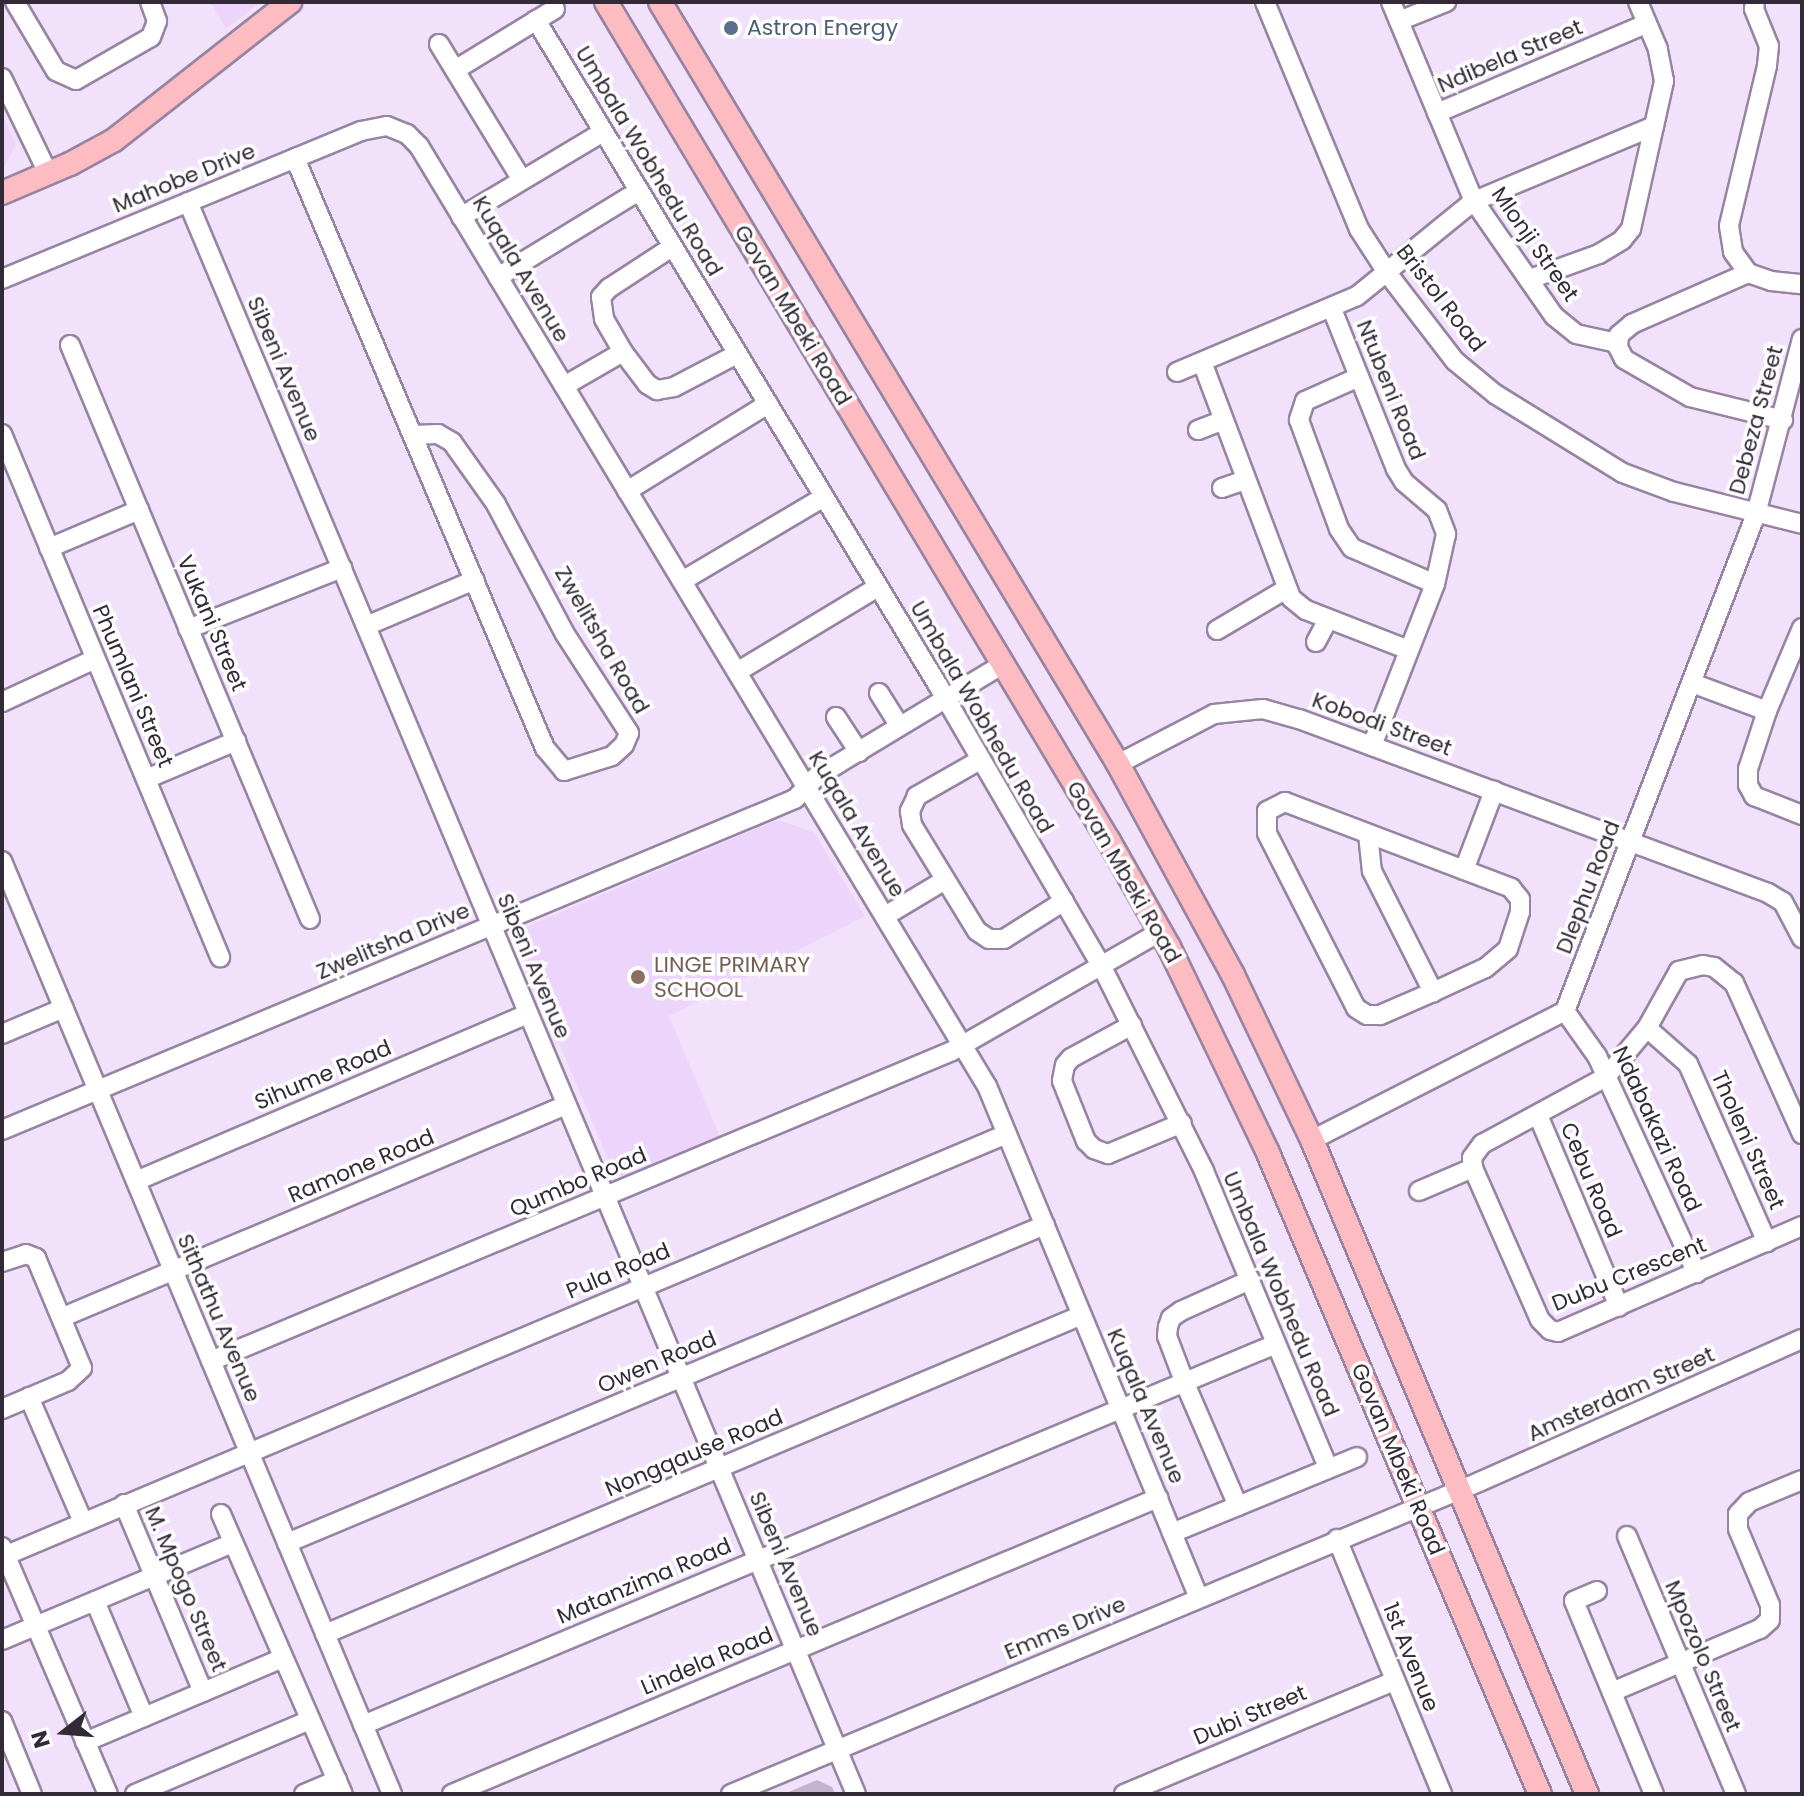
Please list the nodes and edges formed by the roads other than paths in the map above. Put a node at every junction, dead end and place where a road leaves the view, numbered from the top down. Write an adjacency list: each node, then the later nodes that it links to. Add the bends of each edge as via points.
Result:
1 (15, 2): 2 (street, via 56,71 76,80 151,37 157,21)
2 (150, 2)
3 (290, 2): 23 (main road, via 114,140)
4 (606, 2): 75 (main road, Govan Mbeki Road)
5 (660, 2): 88 (main road, Govan Mbeki Road)
6 (1265, 2): 32 (street, Bristol Road, via 1359,229)
7 (1391, 2): 13 (street, Mlonji Street)
8 (1446, 2): 13 (street)
9 (1638, 2): 14 (street)
10 (1755, 2): 31 (street, via 1769,46 1767,66 1729,226 1733,252)
11 (555, 9): 12 (street)
12 (536, 20): 16 (street); 21 (street, Umbala Wobhedu Road)
13 (1399, 21): 18 (street, Mlonji Street)
14 (1646, 24): 18 (street, Ndibela Street); 20 (street, via 1663,69)
15 (439, 44): 16 (street)
16 (455, 70): 24 (street)
17 (2, 78): 23 (street)
18 (1437, 113): 27 (street, Mlonji Street)
19 (387, 126): 22 (street, Mahobe Drive); 29 (street, Kuqala Avenue, via 419,146)
20 (1654, 126): 27 (street); 35 (street, via 1636,213 1622,240)
21 (603, 132): 24 (street); 25 (street, Umbala Wobhedu Road)
22 (295, 158): 28 (street, Mahobe Drive); 52 (street, Zwelitsha Road)
23 (48, 173): 26 (main road)
24 (522, 180): 29 (street)
25 (639, 191): 30 (street, Umbala Wobhedu Road); 33 (street)
26 (2, 193)
27 (1474, 201): 32 (street); 35 (street, Mlonji Street)
28 (188, 202): 34 (street, Mahobe Drive); 61 (street, Sibeni Avenue)
29 (461, 217): 33 (street, Kuqala Avenue)
30 (672, 247): 41 (street, via 601,297 604,319); 42 (street, Umbala Wobhedu Road)
31 (1748, 273): 36 (street); 39 (street, via 1632,324)
32 (1388, 274): 37 (street); 58 (street, Bristol Road, via 1446,351 1495,394 1623,473)
33 (498, 277): 46 (street, Kuqala Avenue)
34 (2, 279)
35 (1530, 279): 39 (street, Mlonji Street, via 1566,328 1585,338)
36 (1802, 284)
37 (1332, 309): 43 (street); 45 (street, Ntubeni Road)
38 (1802, 339): 48 (street, Debeza Street)
39 (1617, 343): 48 (street, via 1624,359 1690,397)
40 (70, 345): 57 (street, Vukani Street)
41 (623, 352): 42 (street, via 657,390 674,387); 46 (street)
42 (737, 354): 47 (street, Umbala Wobhedu Road)
43 (1202, 362): 44 (street); 49 (street)
44 (1177, 372)
45 (1359, 377): 64 (street, Ntubeni Road, via 1396,469 1445,525 1445,550); 64 (street, via 1305,401 1299,420 1345,539 1362,555)
46 (564, 386): 55 (street, Kuqala Avenue)
47 (768, 404): 55 (street); 56 (street, Umbala Wobhedu Road)
48 (1783, 420): 58 (street, Debeza Street)
49 (1222, 421): 50 (street); 53 (street)
50 (1198, 430)
51 (2, 434): 60 (street, Phumlani Street)
52 (413, 435): 62 (street, Zwelitsha Road); 62 (street, Zwelitsha Road, via 444,436 496,504 565,634 629,733 619,751 564,771 549,755)
53 (1245, 480): 54 (street); 66 (street)
54 (1222, 488)
55 (627, 491): 63 (street, Kuqala Avenue)
56 (824, 497): 63 (street); 65 (street, Umbala Wobhedu Road)
57 (139, 510): 60 (street); 70 (street, Vukani Street)
58 (1756, 514): 59 (street, Bristol Road); 77 (street, Dlephu Road)
59 (1802, 524)
60 (49, 548): 74 (street, Phumlani Street)
61 (342, 568): 68 (street, Sibeni Avenue); 70 (street)
62 (475, 580): 68 (street)
63 (682, 581): 76 (street, Kuqala Avenue)
64 (1435, 584): 73 (street, Ntubeni Road)
65 (878, 587): 76 (street); 79 (street, Umbala Wobhedu Road)
66 (1286, 589): 67 (street, via 1299,606); 71 (street)
67 (1328, 619): 72 (street); 73 (street)
68 (366, 626): 102 (street, Sibeni Avenue)
69 (1802, 628): 81 (street)
70 (188, 629): 84 (street, Vukani Street)
71 (1217, 630)
72 (1316, 642)
73 (1409, 650): 85 (street, Ntubeni Road)
74 (95, 659): 80 (street); 89 (street, Phumlani Street)
75 (1003, 664): 79 (street, Zwelitsha Drive); 103 (main road, Govan Mbeki Road)
76 (737, 672): 90 (street, Kuqala Avenue)
77 (1692, 683): 81 (street); 94 (street, Dlephu Road)
78 (879, 693): 83 (street)
79 (945, 699): 83 (street, Zwelitsha Drive); 87 (street, Umbala Wobhedu Road)
80 (2, 702)
81 (1767, 711): 92 (street, via 1748,785 1754,796)
82 (836, 717): 86 (street)
83 (900, 726): 86 (street, Zwelitsha Drive)
84 (236, 741): 89 (street); 101 (street, Vukani Street)
85 (1372, 746): 88 (street, Kobodi Street, via 1299,719 1243,708 1214,714); 91 (street, Kobodi Street)
86 (859, 752): 90 (street, Zwelitsha Drive)
87 (980, 760): 97 (street, via 911,803 912,825); 99 (street, Umbala Wobhedu Road)
88 (1118, 764): 124 (main road, Govan Mbeki Road, via 1233,975)
89 (146, 779): 105 (street, Phumlani Street)
90 (807, 786): 100 (street, Kuqala Avenue); 102 (street, Zwelitsha Drive, via 795,799)
91 (1494, 791): 94 (street, Kobodi Street); 96 (street)
92 (1802, 815)
93 (1368, 834): 96 (street); 107 (street, via 1372,871); 107 (street, via 1285,802 1270,807 1265,822 1356,1008 1380,1015)
94 (1631, 843): 104 (street, Kobodi Street, via 1768,893 1783,902); 109 (street, Dlephu Road)
95 (2, 861): 98 (street, Sithathu Avenue)
96 (1464, 870): 107 (street, via 1511,888 1520,899 1520,912 1508,949 1485,968)
97 (945, 880): 99 (street, via 977,931 989,939 1004,939); 100 (street)
98 (9, 896): 108 (street, Sithathu Avenue)
99 (1064, 901): 106 (street, Umbala Wobhedu Road)
100 (885, 916): 114 (street, Kuqala Avenue)
101 (310, 919)
102 (491, 926): 110 (street, Sibeni Avenue); 116 (street, Zwelitsha Drive)
103 (1160, 932): 106 (street, Qumbo Road); 157 (main road, Govan Mbeki Road, via 1268,1153)
104 (1802, 938)
105 (220, 957)
106 (1101, 965): 111 (street, Umbala Wobhedu Road); 114 (street, Qumbo Road)
107 (1433, 992)
108 (64, 1008): 113 (street); 116 (street, Sithathu Avenue)
109 (1565, 1011): 115 (street, Ndabakazi Road); 124 (street)
110 (528, 1014): 118 (street, Sibeni Avenue); 126 (street, Sihume Road)
111 (1132, 1025): 120 (street, Umbala Wobhedu Road); 120 (street, via 1065,1065 1062,1081 1086,1141 1108,1154)
112 (1647, 1028): 115 (street); 117 (street, via 1679,971 1687,966 1714,967 1734,983); 131 (street, Tholeni Street, via 1688,1064)
113 (2, 1034)
114 (963, 1044): 122 (street, Kuqala Avenue); 128 (street, Qumbo Road)
115 (1606, 1077): 119 (street); 134 (street, Ndabakazi Road)
116 (98, 1092): 121 (street, Zwelitsha Drive); 126 (street, Sithathu Avenue)
117 (1794, 1094): 123 (street)
118 (566, 1105): 128 (street, Sibeni Avenue); 133 (street, Ramone Road)
119 (1538, 1115): 125 (street, via 1482,1144 1473,1155); 137 (street, Cebu Road)
120 (1182, 1123): 135 (street, Umbala Wobhedu Road)
121 (2, 1130)
122 (1007, 1134): 129 (street, Kuqala Avenue); 136 (street, Pula Road)
123 (1802, 1134)
124 (1312, 1140): 153 (main road, Govan Mbeki Road)
125 (1473, 1168): 127 (street); 137 (street, Dubu Crescent, via 1544,1326 1567,1330)
126 (136, 1181): 133 (street, Sithathu Avenue)
127 (1419, 1191)
128 (605, 1196): 136 (street, Sibeni Avenue); 142 (street, Qumbo Road)
129 (1045, 1225): 138 (street, Kuqala Avenue); 143 (street, Owen Road)
130 (1802, 1226): 131 (street, Dubu Crescent)
131 (1767, 1242): 134 (street, Dubu Crescent)
132 (2, 1262): 139 (street, via 26,1254 36,1258)
133 (173, 1271): 139 (street, Ramone Road); 142 (street, Sithathu Avenue)
134 (1697, 1273): 137 (street, Dubu Crescent)
135 (1250, 1280): 141 (street, Umbala Wobhedu Road); 144 (street, via 1171,1318 1167,1336)
136 (643, 1286): 143 (street, Sibeni Avenue); 148 (street, Pula Road)
137 (1619, 1307)
138 (1082, 1315): 146 (street, Kuqala Avenue); 150 (street, Nongqause Road)
139 (63, 1317): 145 (street, via 81,1361 80,1373)
140 (1802, 1339): 153 (street, Amsterdam Street)
141 (1276, 1344): 144 (street, Matanzima Road); 151 (street, Umbala Wobhedu Road)
142 (211, 1361): 148 (street, Sithathu Avenue)
143 (681, 1378): 150 (street, Sibeni Avenue); 164 (street, Owen Road)
144 (1184, 1381): 146 (street, Matanzima Road); 156 (street)
145 (29, 1397): 147 (street); 159 (street)
146 (1121, 1408): 154 (street, Kuqala Avenue); 166 (street, Matanzima Road)
147 (2, 1409)
148 (249, 1451): 155 (street, Pula Road); 164 (street, Sithathu Avenue)
149 (1357, 1457): 151 (street)
150 (719, 1468): 166 (street, Sibeni Avenue); 172 (street, Nongqause Road)
151 (1328, 1468): 156 (street)
152 (1802, 1480): 176 (street, via 1749,1502 1738,1514 1738,1529 1770,1605 1770,1620)
153 (1458, 1490): 157 (street, Amsterdam Street); 198 (main road, Govan Mbeki Road)
154 (1158, 1498): 160 (street, Kuqala Avenue); 174 (street, Lindela Road)
155 (124, 1504): 159 (street, Pula Road); 167 (street, M. Mpogo Street)
156 (1238, 1506): 160 (street)
157 (1418, 1506): 162 (street, Emms Drive); 197 (main road, Govan Mbeki Road)
158 (221, 1514): 163 (street)
159 (83, 1522): 165 (street, Pula Road)
160 (1172, 1533): 169 (street, Kuqala Avenue)
161 (1627, 1536): 176 (street, Mpozolo Street)
162 (1337, 1539): 169 (street, Emms Drive); 177 (street, 1st Avenue)
163 (233, 1543): 167 (street); 175 (street)
164 (287, 1543): 172 (street, Sithathu Avenue)
165 (3, 1553): 171 (street)
166 (758, 1559): 174 (street, Sibeni Avenue); 183 (street, Matanzima Road)
167 (154, 1576): 170 (street); 178 (street, M. Mpogo Street)
168 (1597, 1591): 179 (street, via 1574,1601)
169 (1199, 1598): 185 (street, Emms Drive)
170 (95, 1601): 171 (street); 180 (street)
171 (35, 1626): 173 (street); 184 (street)
172 (325, 1634): 183 (street, Sithathu Avenue)
173 (2, 1640)
174 (796, 1650): 185 (street, Sibeni Avenue); 192 (street, Lindela Road)
175 (283, 1658): 178 (street); 181 (street)
176 (1680, 1664): 179 (street); 200 (street, Mpozolo Street)
177 (1394, 1681): 195 (street, Dubi Street); 196 (street, 1st Avenue)
178 (203, 1692): 180 (street)
179 (1612, 1692): 199 (street)
180 (144, 1717): 184 (street)
181 (310, 1720): 186 (street); 189 (street)
182 (2, 1721): 187 (street)
183 (363, 1725): 191 (street, Sithathu Avenue)
184 (85, 1742): 188 (street)
185 (838, 1749): 193 (street, Emms Drive); 194 (street, Sibeni Avenue)
186 (340, 1787): 190 (street)
187 (32, 1794)
188 (108, 1794)
189 (135, 1794)
190 (304, 1794)
191 (392, 1794)
192 (452, 1794)
193 (731, 1794)
194 (856, 1794)
195 (1124, 1794)
196 (1442, 1794)
197 (1540, 1794)
198 (1587, 1794)
199 (1654, 1794)
200 (1736, 1794)

